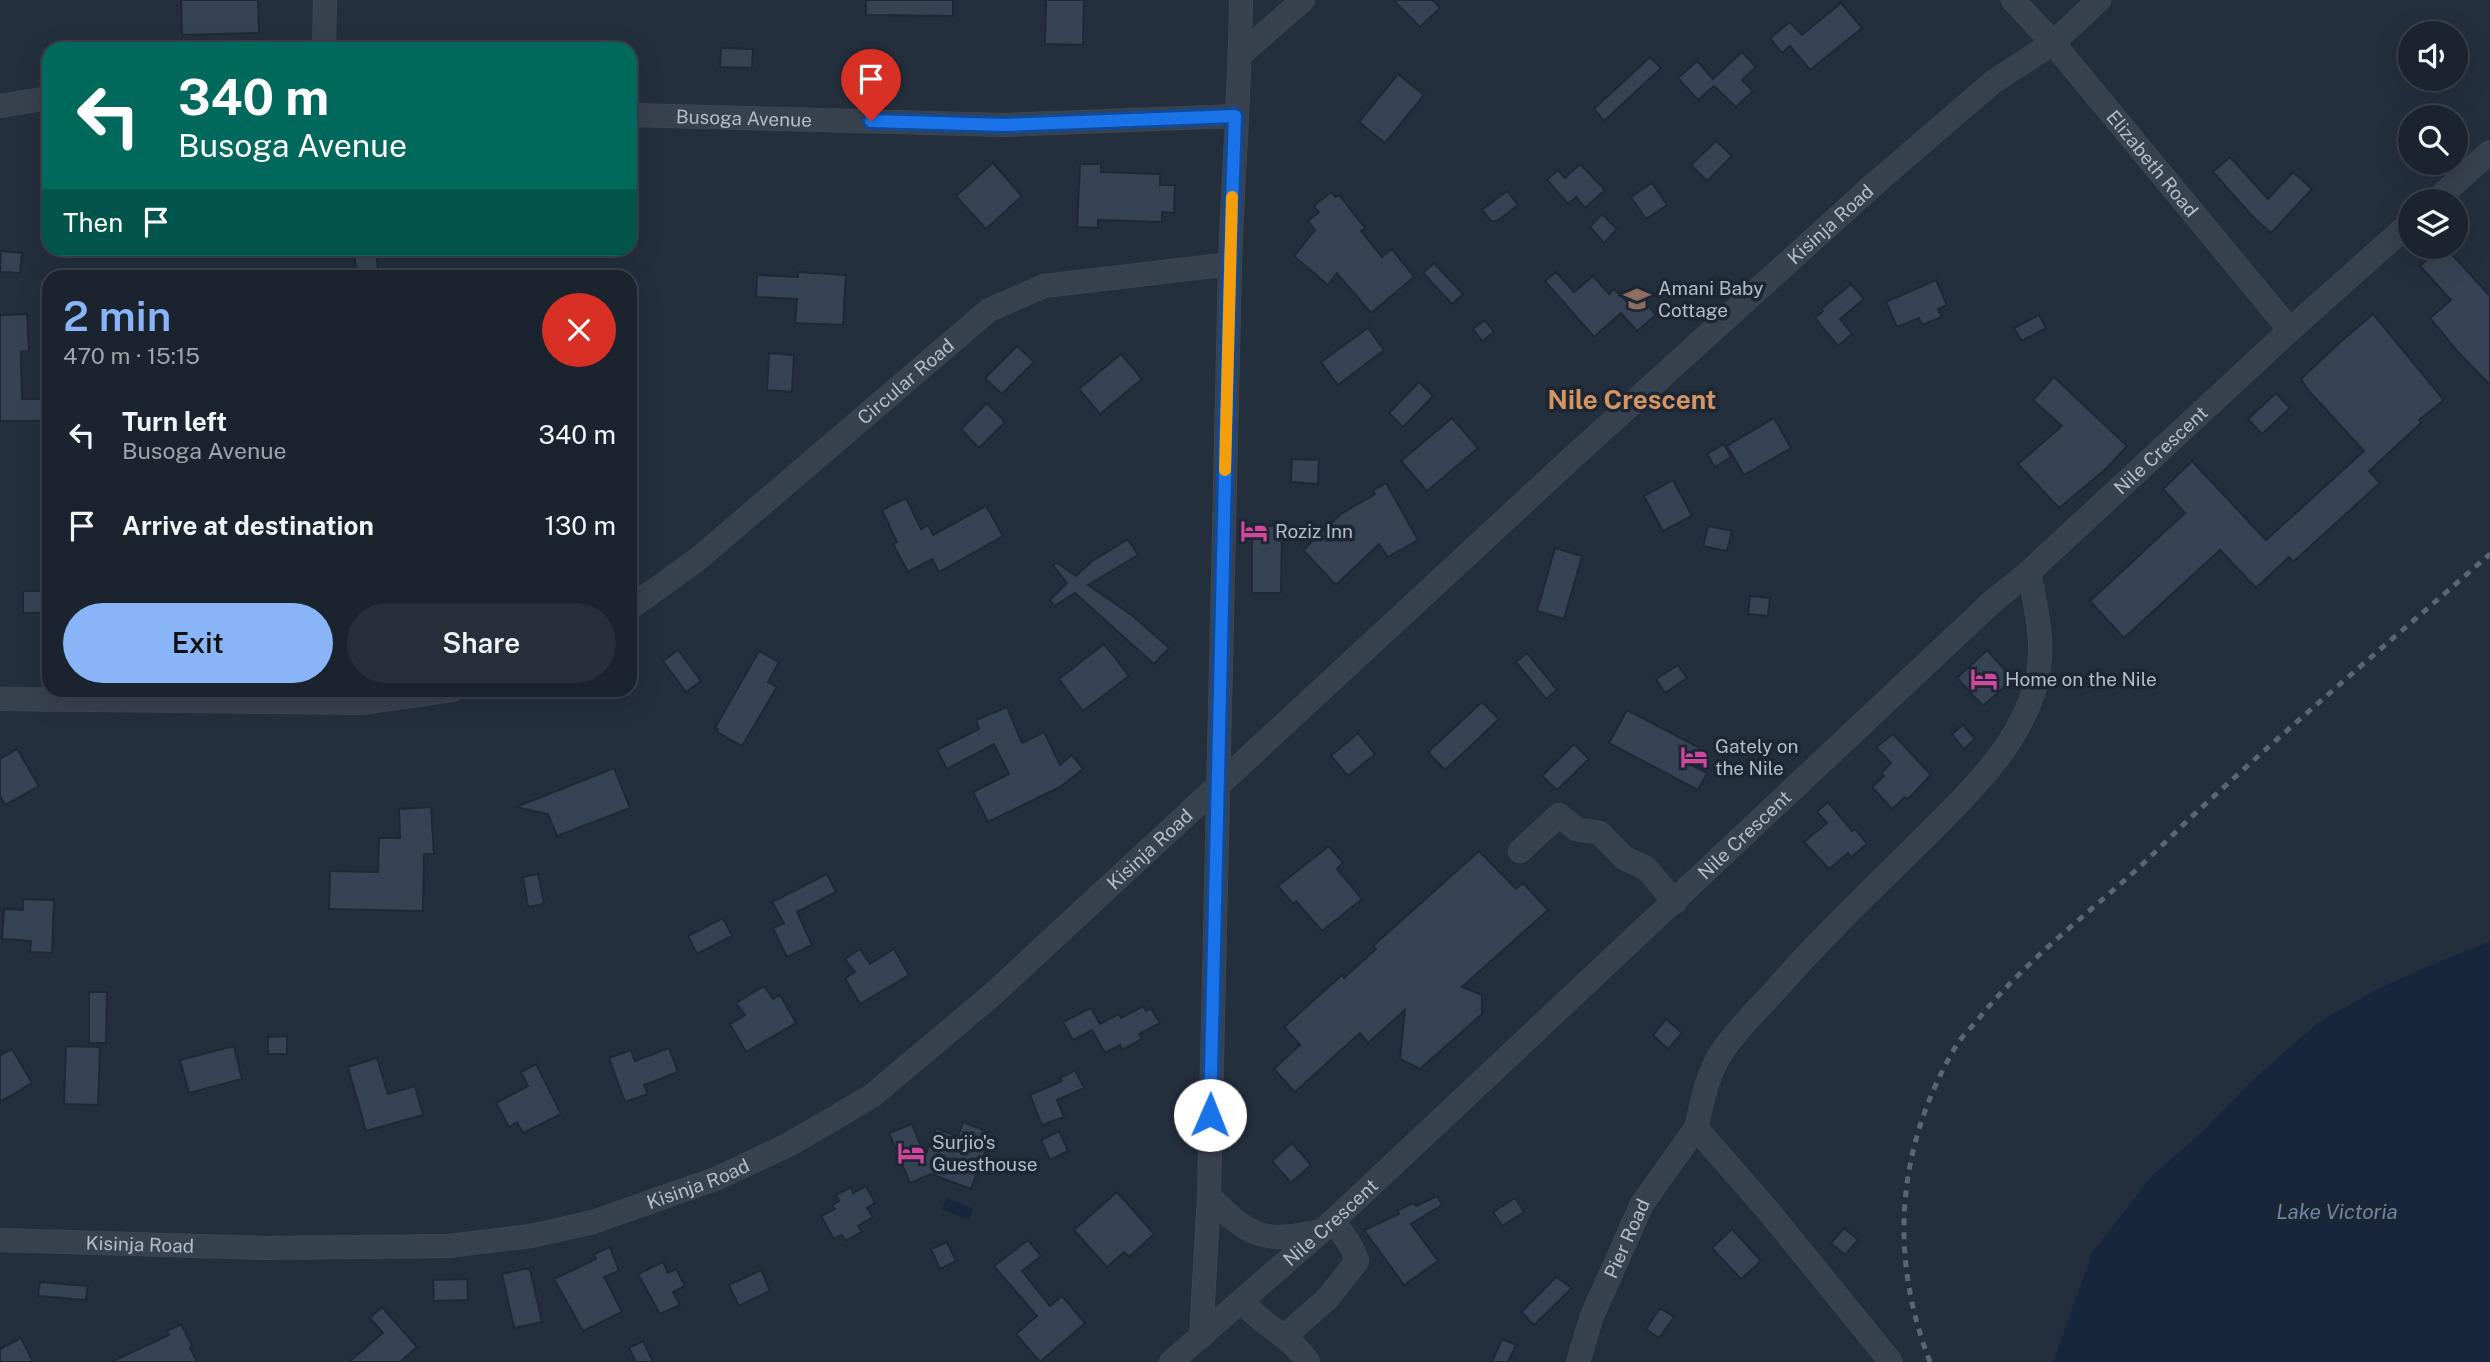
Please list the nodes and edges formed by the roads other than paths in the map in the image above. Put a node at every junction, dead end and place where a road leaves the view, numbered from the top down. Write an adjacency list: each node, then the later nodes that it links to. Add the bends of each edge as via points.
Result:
1 (324, 0): 6 (street)
2 (1241, 0): 8 (street)
3 (1303, 0): 8 (street)
4 (2013, 0): 7 (street, Elizabeth Road)
5 (2099, 0): 7 (street, Kisinja Road)
6 (324, 42)
7 (2053, 43): 17 (street, Elizabeth Road); 22 (street, Kisinja Road, via 1993,82 1879,180)
8 (1240, 55): 12 (street)
9 (42, 99): 10 (street)
10 (0, 106)
11 (637, 115): 12 (street, Busoga Avenue, via 1005,125)
12 (1235, 116): 16 (street)
13 (2490, 152): 14 (street)
14 (2448, 189)
15 (2398, 234): 17 (street, Nile Crescent)
16 (1230, 264): 19 (street, Circular Road, via 1044,286 989,310 698,559); 22 (street)
17 (2290, 330): 18 (street, Nile Crescent)
18 (2029, 572): 24 (street, Nile Crescent); 25 (street, via 2040,655 2030,702 2010,738 1982,781 1796,966 1733,1037 1709,1079)
19 (637, 603)
20 (403, 697): 21 (street, via 361,703)
21 (0, 699)
22 (1217, 788): 26 (street); 28 (street, Kisinja Road, via 993,994 873,1095 788,1145 718,1178 593,1222 531,1237 448,1246 265,1248)
23 (1520, 851): 24 (street, via 1559,815 1576,830 1600,833 1624,858 1646,869)
24 (1675, 902): 27 (street, Nile Crescent)
25 (1696, 1128): 34 (street, Pier Road, via 1642,1204 1592,1316); 35 (street)
26 (1209, 1196): 27 (street, via 1234,1222 1258,1235 1279,1238); 31 (street)
27 (1328, 1226): 29 (street, Nile Crescent); 30 (street, via 1344,1234 1357,1261 1328,1298)
28 (0, 1240)
29 (1242, 1301): 30 (street); 31 (street, Nile Crescent)
30 (1285, 1336): 33 (street)
31 (1201, 1337): 32 (street, Nile Crescent)
32 (1174, 1361)
33 (1308, 1362)
34 (1578, 1362)
35 (1891, 1362)

